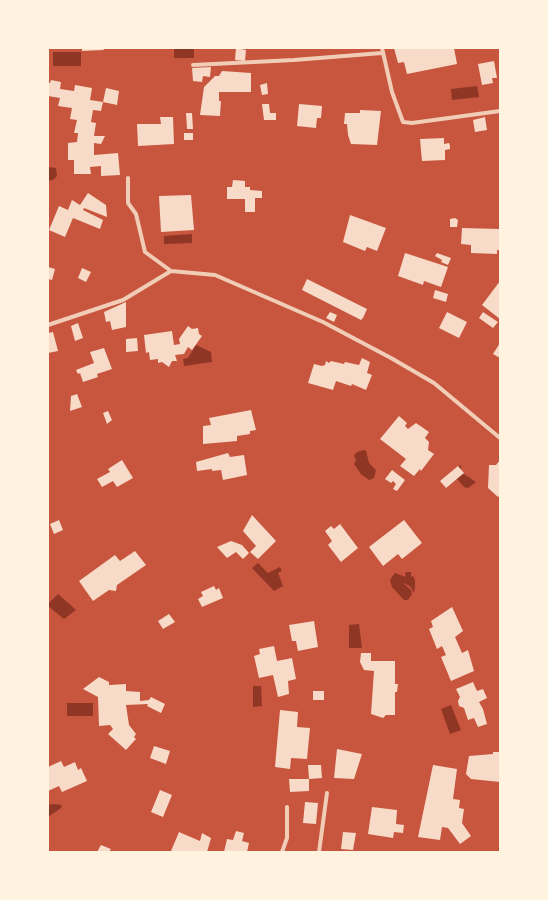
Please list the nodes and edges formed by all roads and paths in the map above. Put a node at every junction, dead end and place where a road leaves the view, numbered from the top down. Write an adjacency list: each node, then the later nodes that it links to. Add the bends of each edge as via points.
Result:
1 (382, 50): 2 (street); 3 (street, via 392,92 403,122 412,123)
2 (193, 65)
3 (500, 111)
4 (128, 178): 5 (street, via 128,203 136,214 145,252)
5 (171, 271): 6 (street, via 123,300); 7 (street, via 215,275 323,322 434,384)
6 (48, 325)
7 (500, 438)
8 (328, 794): 11 (street)
9 (287, 808): 10 (street, via 287,838)
10 (282, 852)
11 (319, 852)

